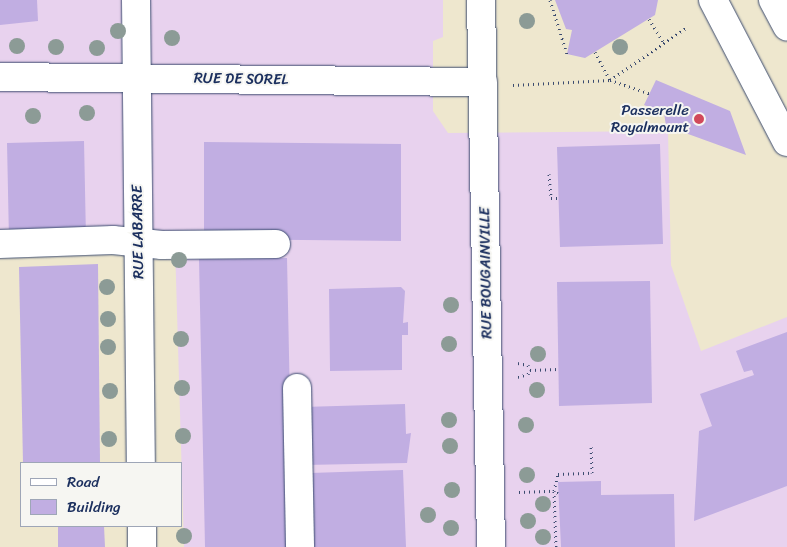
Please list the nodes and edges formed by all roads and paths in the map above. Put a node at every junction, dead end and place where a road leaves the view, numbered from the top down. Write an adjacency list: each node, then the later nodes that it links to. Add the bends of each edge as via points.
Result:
1 (136, 0): 13 (main road, RUE LABARRE)
2 (481, 0): 15 (main road, RUE BOUGAINVILLE)
3 (550, 0): 11 (path)
4 (713, 0): 18 (main road)
5 (773, 0): 7 (main road)
6 (649, 19): 9 (path)
7 (787, 26)
8 (686, 28): 9 (path)
9 (664, 43): 14 (path)
10 (595, 52): 14 (path)
11 (567, 54)
12 (0, 77): 13 (main road, RUE DE SOREL)
13 (137, 79): 15 (main road, RUE DE SOREL); 21 (main road, RUE LABARRE)
14 (610, 80): 16 (path); 17 (path)
15 (483, 82): 36 (main road, RUE BOUGAINVILLE)
16 (513, 85)
17 (651, 94)
18 (787, 142)
19 (549, 174): 20 (path, via 551,198)
20 (559, 198)
21 (138, 242): 22 (main road); 23 (main road, via 162,245); 30 (main road, RUE LABARRE)
22 (0, 244)
23 (276, 244)
24 (518, 363): 26 (path)
25 (558, 369): 26 (path)
26 (530, 370): 27 (path, via 528,374)
27 (518, 376)
28 (297, 388): 35 (main road)
29 (591, 446): 32 (path, via 592,473 558,474)
30 (141, 462)
31 (519, 492): 32 (path)
32 (556, 492): 37 (path)
33 (142, 527): 34 (main road)
34 (142, 547)
35 (300, 547)
36 (491, 547)
37 (556, 547)

